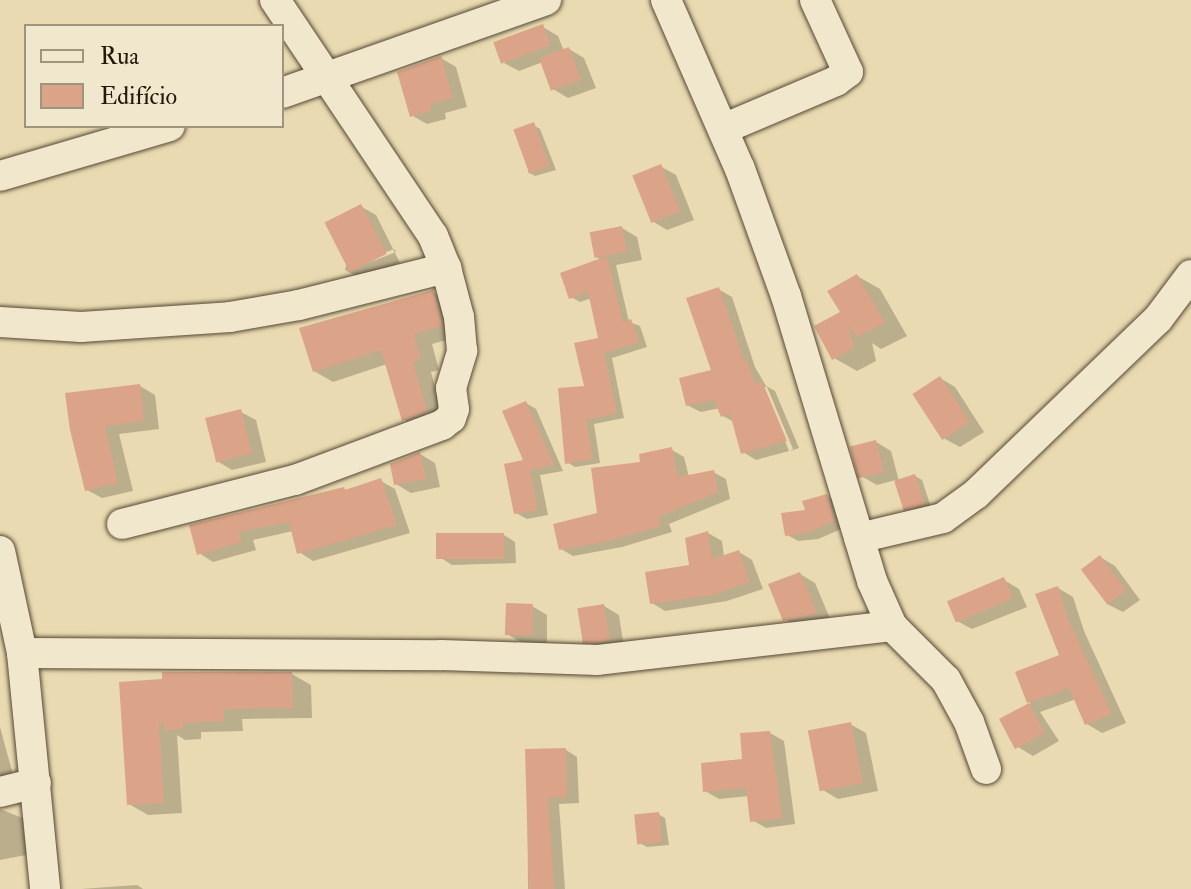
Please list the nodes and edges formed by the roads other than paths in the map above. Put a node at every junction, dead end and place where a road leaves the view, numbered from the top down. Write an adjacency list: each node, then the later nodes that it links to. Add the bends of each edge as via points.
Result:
1 (275, 0): 5 (street)
2 (546, 0): 5 (street)
3 (666, 0): 8 (street)
4 (815, 0): 8 (street, via 848,72)
5 (328, 79): 6 (street); 10 (street, via 433,236)
6 (284, 92)
7 (163, 128): 9 (street)
8 (723, 129): 14 (street, via 786,296)
9 (0, 176)
10 (446, 268): 12 (street, via 230,317 81,327); 13 (street, via 462,351 452,377 451,418 295,480)
11 (1191, 275): 14 (street, via 1158,319 976,494 943,518)
12 (0, 322)
13 (122, 524)
14 (859, 538): 16 (street)
15 (0, 556): 17 (street)
16 (892, 626): 17 (street, via 598,660); 18 (street, via 946,680)
17 (22, 653): 19 (street)
18 (986, 769)
19 (36, 783): 20 (street); 21 (street)
20 (0, 792)
21 (45, 889)

